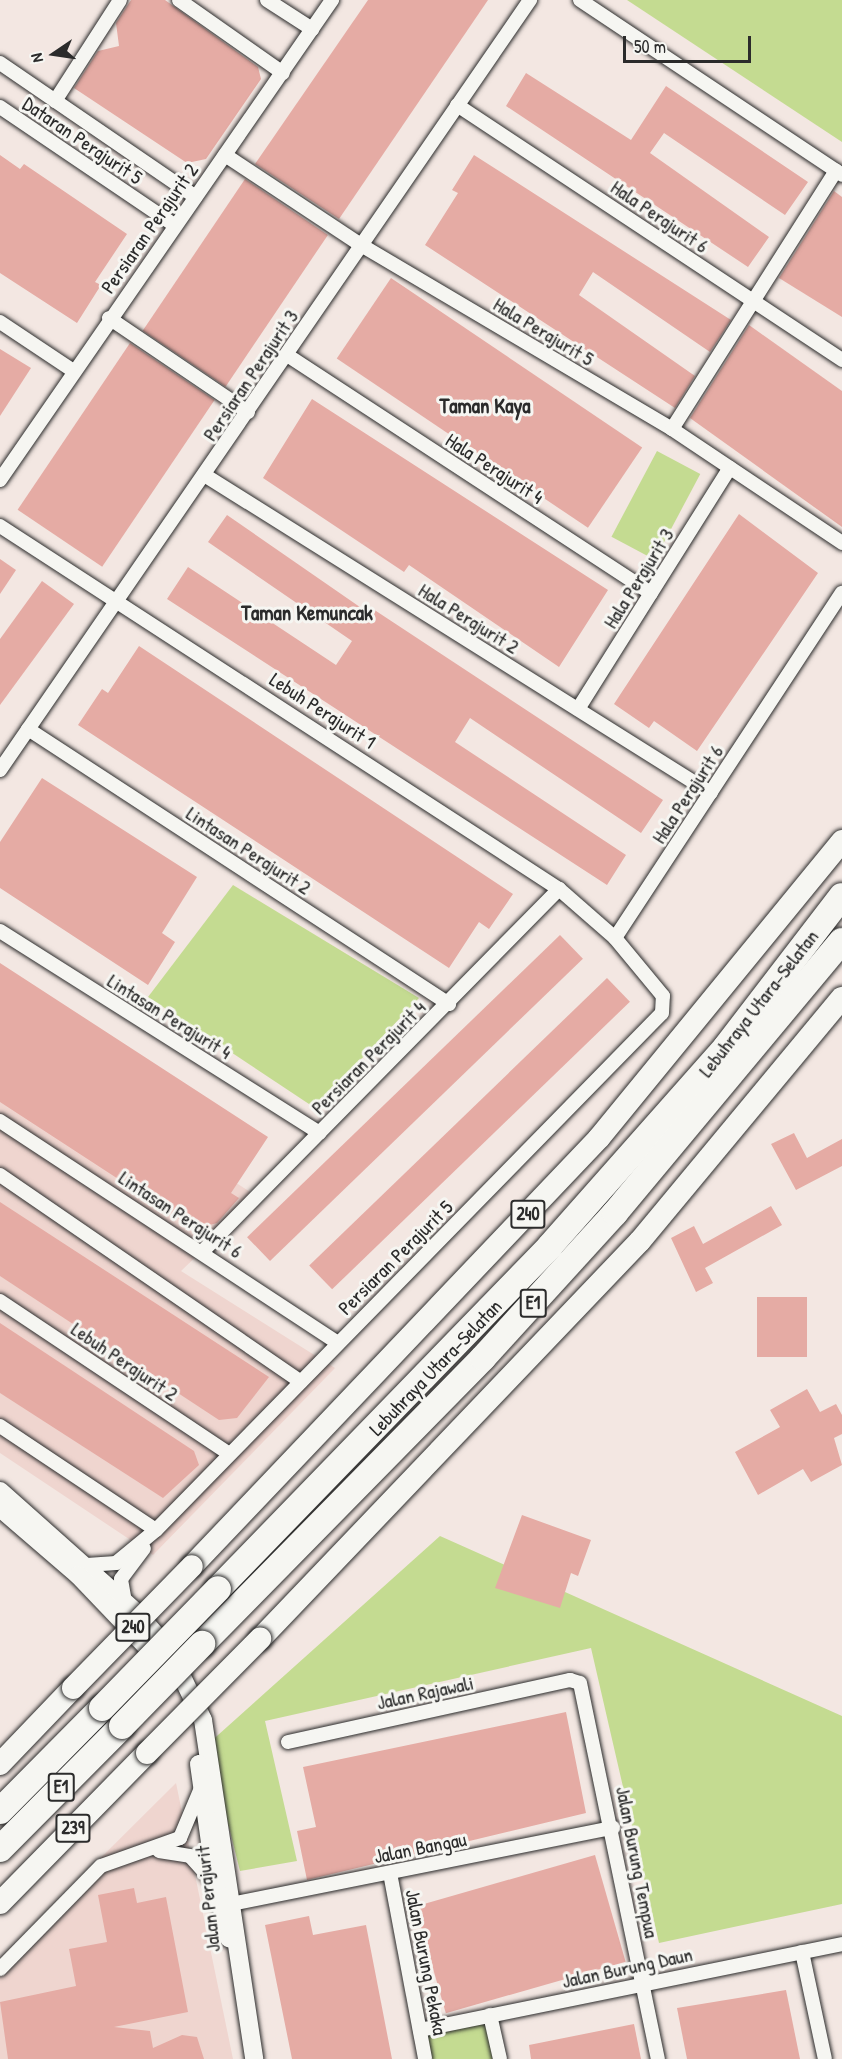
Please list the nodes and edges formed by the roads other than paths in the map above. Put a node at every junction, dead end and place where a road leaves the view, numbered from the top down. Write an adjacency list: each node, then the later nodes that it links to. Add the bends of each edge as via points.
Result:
1 (120, 0): 10 (street)
2 (179, 0): 9 (street)
3 (267, 0): 7 (street)
4 (332, 0): 7 (street, Persiaran Perajurit 2)
5 (530, 0): 11 (street, Persiaran Perajurit 3)
6 (580, 0): 14 (street)
7 (312, 29): 9 (street, Persiaran Perajurit 2)
8 (0, 63): 10 (street, Dataran Perajurit 5)
9 (284, 73): 13 (street, Persiaran Perajurit 2)
10 (55, 101): 15 (street, Dataran Perajurit 5)
11 (457, 105): 17 (street, Persiaran Perajurit 3); 18 (street, Hala Perajurit 6)
12 (0, 106): 16 (street, Dataran Perajurit 5)
13 (225, 155): 15 (street, Persiaran Perajurit 2); 17 (street, Hala Perajurit 5)
14 (839, 173): 18 (street)
15 (196, 197): 16 (street, Persiaran Perajurit 2)
16 (174, 225): 19 (street, Persiaran Perajurit 2)
17 (361, 245): 21 (street, Persiaran Perajurit 3); 25 (street, Hala Perajurit 5)
18 (755, 303): 22 (street, Hala Perajurit 6); 25 (street)
19 (109, 318): 23 (street, Persiaran Perajurit 2); 24 (street)
20 (0, 322): 23 (street)
21 (287, 355): 24 (street, Persiaran Perajurit 3); 31 (street, Hala Perajurit 4)
22 (842, 360)
23 (72, 370): 28 (street, Persiaran Perajurit 2)
24 (248, 412): 27 (street, Persiaran Perajurit 3)
25 (672, 429): 26 (street, Hala Perajurit 5)
26 (730, 468): 30 (street, Hala Perajurit 5); 31 (street, Hala Perajurit 3)
27 (206, 476): 33 (street, Persiaran Perajurit 3); 34 (street, Hala Perajurit 2)
28 (0, 480)
29 (0, 526): 33 (street, Lebuh Perajurit 1)
30 (842, 543)
31 (651, 593): 34 (street, Hala Perajurit 3)
32 (842, 593): 37 (street, Hala Perajurit 6)
33 (116, 601): 35 (street, Persiaran Perajurit 3); 39 (street, Lebuh Perajurit 1)
34 (578, 709): 37 (street, Hala Perajurit 2)
35 (28, 729): 36 (street, Persiaran Perajurit 3); 45 (street, Lintasan Perajurit 2)
36 (0, 770)
37 (711, 793): 42 (street, Hala Perajurit 6)
38 (842, 841): 62 (main road, 240, bridge, via 599,1138)
39 (559, 889): 42 (street, Lebuh Perajurit 1); 45 (street, Persiaran Perajurit 4)
40 (842, 896): 64 (highway, Lebuhraya Utara–Selatan / E1, bridge, via 726,1047 550,1246)
41 (0, 931): 47 (street, Lintasan Perajurit 4)
42 (615, 938): 51 (street, Persiaran Perajurit 5, via 663,996 662,1013)
43 (842, 941): 66 (highway, Lebuhraya Utara–Selatan / E1, bridge, via 522,1315)
44 (842, 999): 70 (main road, 239, bridge, via 640,1241 260,1639)
45 (449, 1004): 47 (street, Persiaran Perajurit 4)
46 (0, 1121): 49 (street, Lintasan Perajurit 6)
47 (320, 1133): 49 (street, Persiaran Perajurit 4)
48 (0, 1175): 52 (street)
49 (203, 1251): 51 (street, Lintasan Perajurit 6)
50 (0, 1301): 54 (street, Lebuh Perajurit 2)
51 (338, 1343): 52 (street, Persiaran Perajurit 5)
52 (301, 1382): 54 (street, Persiaran Perajurit 5)
53 (0, 1426): 57 (street)
54 (228, 1453): 57 (street, Persiaran Perajurit 5)
55 (0, 1491): 58 (street, Jalan Perajurit)
56 (0, 1508): 63 (street, Jalan Perajurit, via 78,1575 162,1662 193,1724)
57 (156, 1530): 58 (street, Persiaran Perajurit 5, via 116,1563); 59 (street, Persiaran Perajurit 5, via 121,1579)
58 (87, 1565): 59 (street, Jalan Perajurit)
59 (126, 1603): 71 (street, Jalan Perajurit, via 169,1650 203,1720)
60 (570, 1680): 61 (street, Jalan Rajawali); 65 (street, Jalan Burung Tempua, via 582,1688)
61 (288, 1742)
62 (0, 1764)
63 (202, 1784): 67 (street, via 186,1831); 69 (street, Jalan Perajurit)
64 (0, 1811)
65 (613, 1828): 68 (street, Jalan Bangau); 75 (street, Jalan Burung Tempua)
66 (0, 1849)
67 (154, 1851): 69 (street, via 190,1856); 74 (street, via 101,1866)
68 (390, 1873): 71 (street, Jalan Bangau); 77 (street, Jalan Burung Pekaka)
69 (216, 1885): 71 (street, Jalan Perajurit)
70 (0, 1903)
71 (227, 1905): 78 (street, Jalan Perajurit)
72 (842, 1944): 73 (street, Jalan Burung Daun)
73 (802, 1952): 75 (street, Jalan Burung Daun); 82 (street)
74 (0, 1969)
75 (643, 1984): 76 (street, Jalan Burung Daun); 81 (street, Jalan Burung Tempua)
76 (490, 2015): 77 (street, Jalan Burung Daun); 80 (street)
77 (420, 2030): 79 (street, Jalan Burung Pekaka)
78 (254, 2059)
79 (425, 2059)
80 (500, 2059)
81 (658, 2059)
82 (825, 2059)

